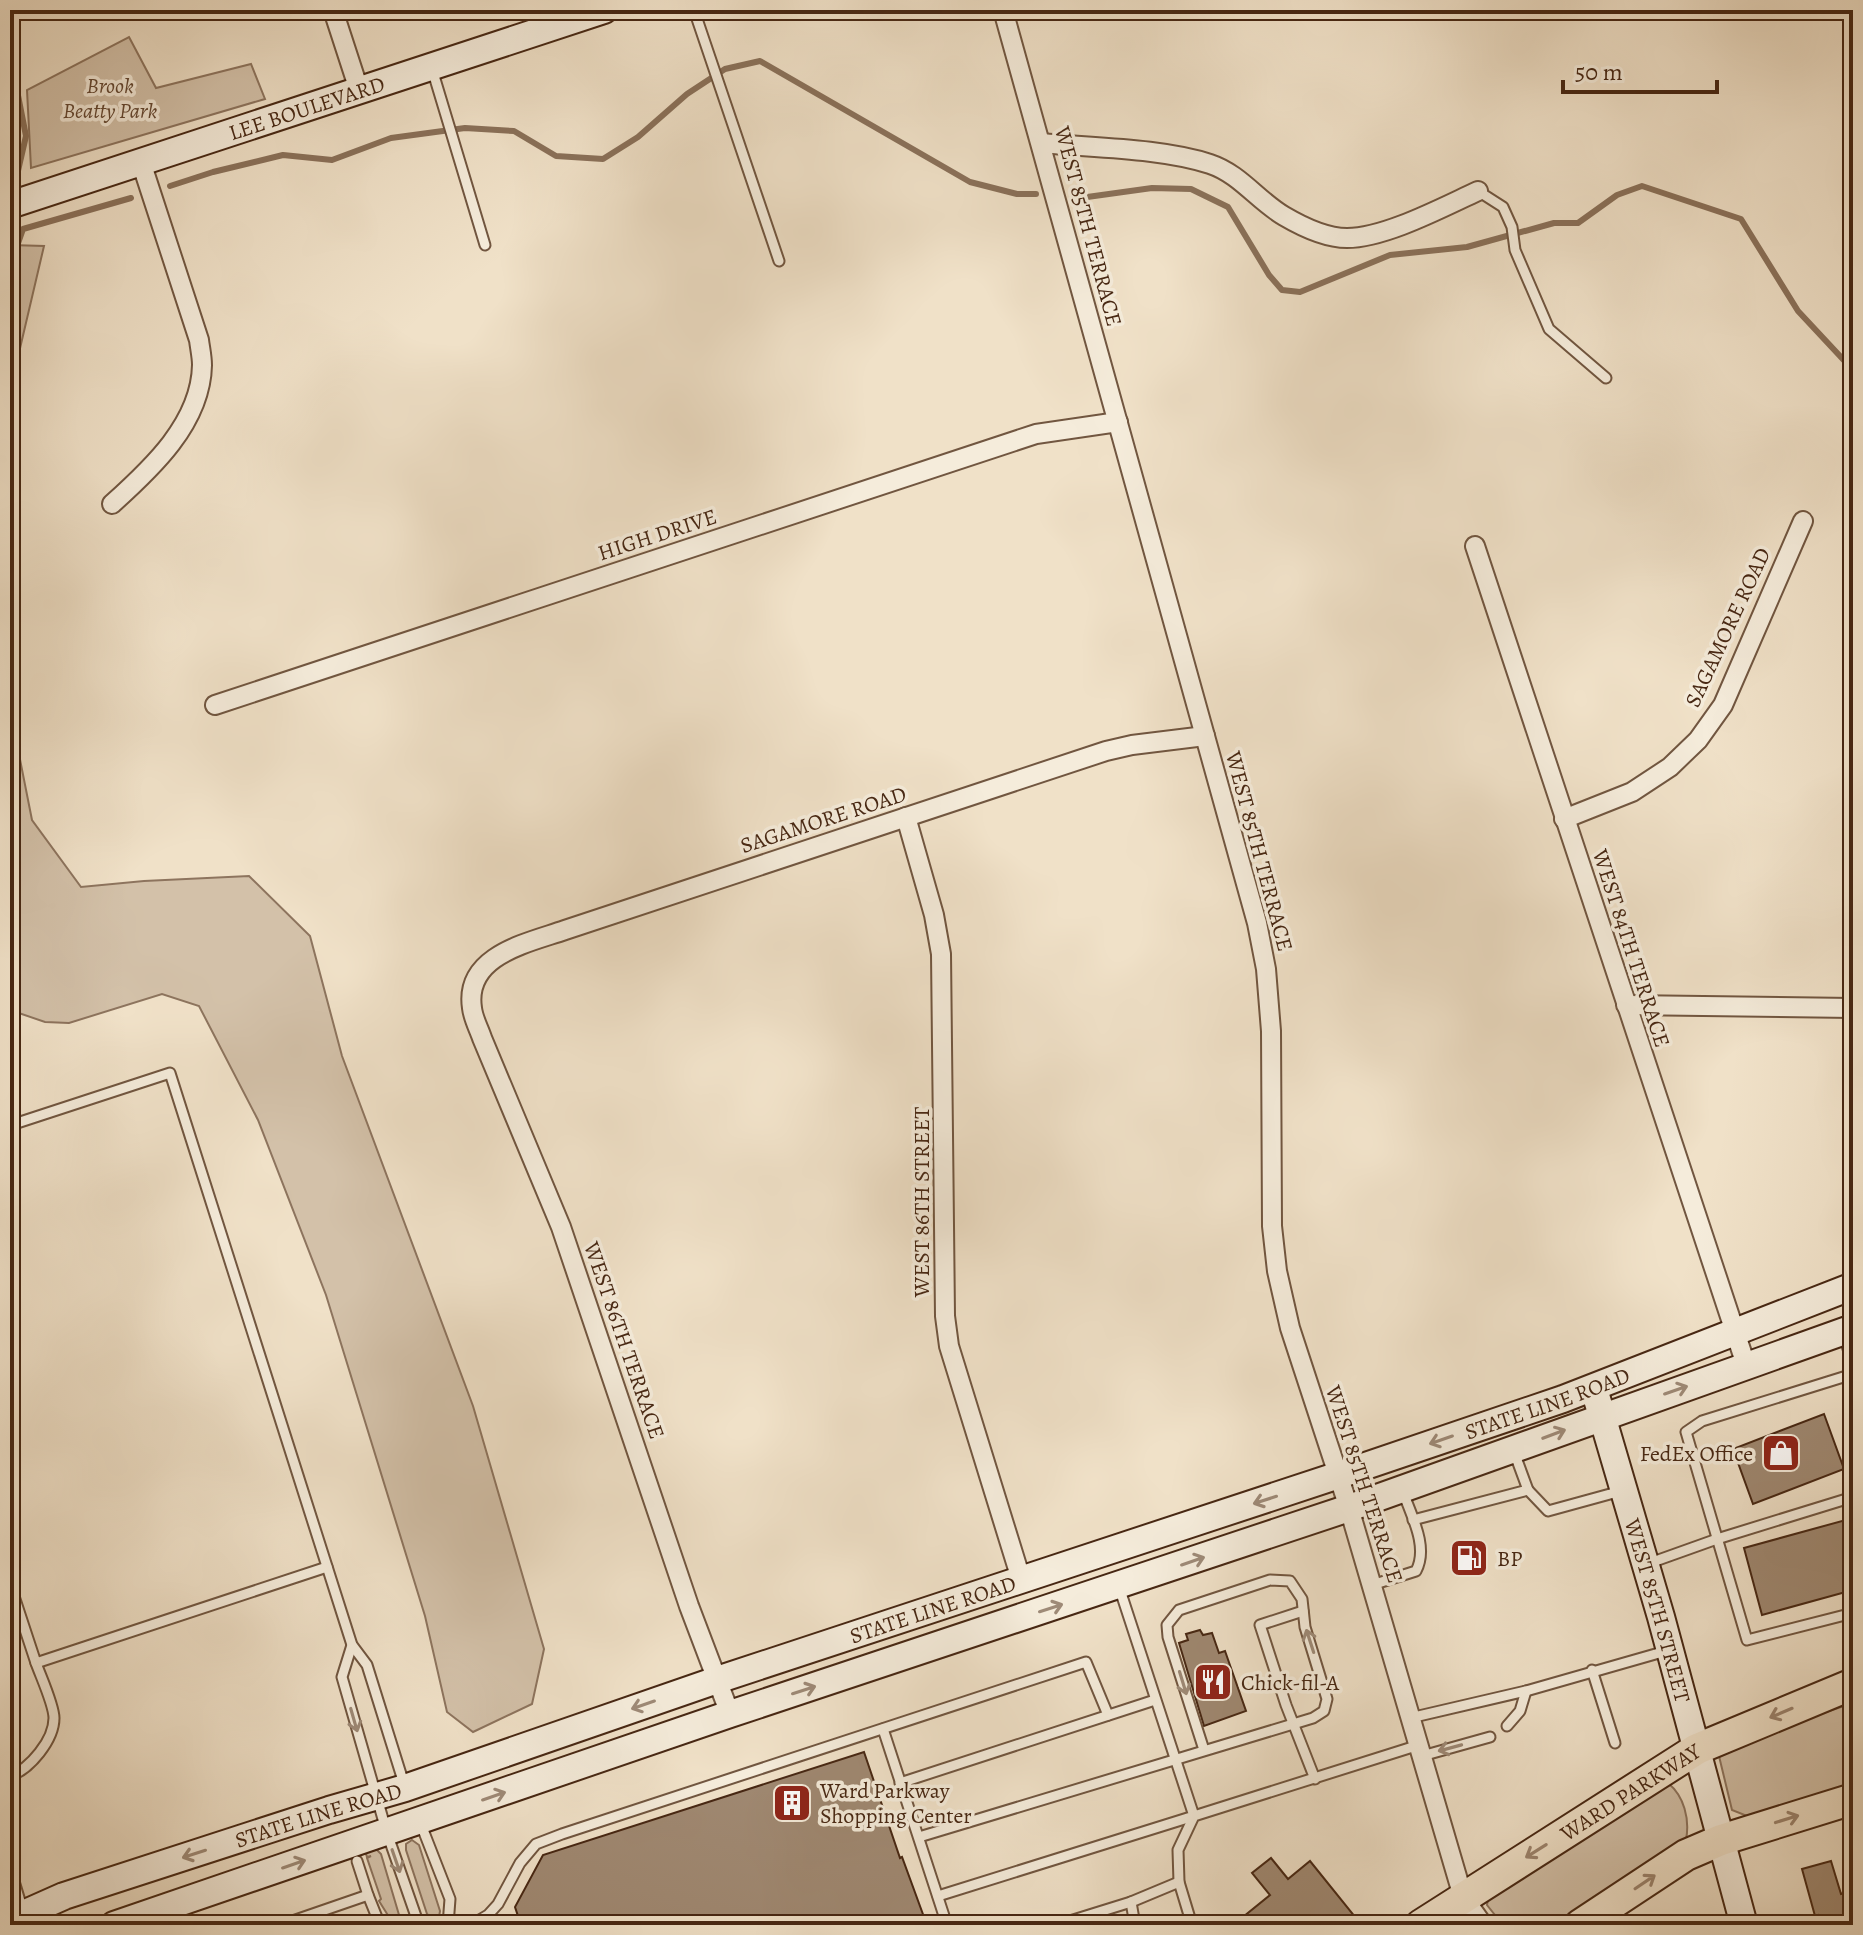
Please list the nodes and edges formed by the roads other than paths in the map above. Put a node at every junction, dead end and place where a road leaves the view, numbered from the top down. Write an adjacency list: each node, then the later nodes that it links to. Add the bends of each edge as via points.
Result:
1 (333, 10): 6 (street)
2 (604, 10): 5 (main road, LEE BOULEVARD)
3 (694, 10): 12 (lane)
4 (1003, 10): 7 (street, WEST 85TH TERRACE)
5 (431, 66): 6 (main road, LEE BOULEVARD); 11 (lane)
6 (359, 90): 8 (main road, LEE BOULEVARD)
7 (1041, 143): 9 (street, via 1209,164 1230,173 1282,215 1346,238 1397,225); 14 (street, WEST 85TH TERRACE)
8 (141, 162): 10 (main road, LEE BOULEVARD); 15 (street, via 199,340 202,366 195,399 166,451)
9 (1478, 191): 13 (lane, via 1503,207 1549,329)
10 (10, 205)
11 (485, 245)
12 (779, 261)
13 (1606, 378)
14 (1118, 422): 18 (street, HIGH DRIVE, via 1036,434); 19 (street, WEST 85TH TERRACE)
15 (112, 504)
16 (1803, 521): 21 (street, SAGAMORE ROAD, via 1723,705 1698,740 1632,792)
17 (1475, 546): 21 (street, WEST 84TH TERRACE)
18 (215, 705)
19 (1205, 736): 20 (street, SAGAMORE ROAD, via 1106,751); 35 (street, WEST 85TH TERRACE, via 1266,969 1277,1271 1290,1328)
20 (906, 817): 22 (street, SAGAMORE ROAD, via 509,950 490,959); 45 (street, WEST 86TH STREET, via 941,954 949,1346)
21 (1564, 819): 23 (street, WEST 84TH TERRACE)
22 (473, 984): 55 (street, WEST 86TH TERRACE, via 471,1008 561,1227)
23 (1626, 1005): 24 (street); 28 (street, WEST 84TH TERRACE)
24 (1853, 1008)
25 (10, 1128): 44 (lane, via 170,1073)
26 (1853, 1286): 28 (main road, STATE LINE ROAD)
27 (1848, 1330): 29 (main road, STATE LINE ROAD); 30 (lane)
28 (1735, 1332): 29 (street, WEST 84TH TERRACE); 32 (main road, STATE LINE ROAD)
29 (1746, 1365): 33 (main road, STATE LINE ROAD, one-way to 29)
30 (1853, 1366)
31 (1853, 1374): 42 (lane, via 1702,1421 1686,1432)
32 (1594, 1388): 33 (main road, WEST 85TH STREET); 35 (main road, STATE LINE ROAD, one-way to 35)
33 (1602, 1415): 34 (main road, STATE LINE ROAD, one-way to 33); 38 (main road, WEST 85TH STREET)
34 (1513, 1450): 36 (main road, STATE LINE ROAD); 37 (lane)
35 (1339, 1475): 40 (street, WEST 85TH TERRACE); 45 (main road, STATE LINE ROAD, one-way to 45)
36 (1402, 1489): 40 (main road, STATE LINE ROAD); 41 (lane)
37 (1528, 1490): 38 (lane, via 1548,1511); 41 (lane)
38 (1624, 1490): 43 (main road, WEST 85TH STREET)
39 (1853, 1497): 42 (lane)
40 (1349, 1508): 47 (street, WEST 85TH TERRACE); 48 (main road, STATE LINE ROAD, one-way to 40)
41 (1413, 1520): 47 (lane, via 1421,1562 1416,1571)
42 (1717, 1539): 43 (lane); 50 (lane, via 1747,1640)
43 (1645, 1565): 52 (main road, WEST 85TH STREET)
44 (327, 1567): 51 (lane); 53 (lane)
45 (1021, 1579): 55 (main road, STATE LINE ROAD)
46 (10, 1584): 53 (lane)
47 (1372, 1585): 61 (street, WEST 85TH TERRACE)
48 (1119, 1587): 58 (lane); 59 (main road, STATE LINE ROAD, one-way to 48)
49 (1303, 1611): 63 (lane, one-way to 49, via 1324,1711 1327,1699); 63 (lane, via 1260,1625); 68 (lane, one-way to 68, via 1290,1581 1270,1580 1172,1616 1168,1637)
50 (1853, 1613)
51 (352, 1645): 74 (lane, via 367,1665); 75 (lane, one-way to 75, via 342,1677)
52 (1669, 1650): 54 (lane); 67 (main road, WEST 85TH STREET)
53 (36, 1663): 71 (lane, via 54,1717 44,1749)
54 (1592, 1670): 57 (lane); 66 (lane)
55 (717, 1680): 59 (street, WEST 86TH TERRACE); 74 (main road, STATE LINE ROAD, one-way to 74)
56 (1853, 1684): 67 (main road, WARD PARKWAY, one-way to 67)
57 (1526, 1691): 61 (lane); 62 (lane, via 1520,1711)
58 (1155, 1700): 60 (lane); 70 (lane)
59 (730, 1714): 78 (main road, STATE LINE ROAD, one-way to 59)
60 (1108, 1715): 64 (lane, via 1086,1662); 73 (lane)
61 (1410, 1718): 69 (street, WEST 85TH TERRACE)
62 (1507, 1721)
63 (1293, 1723): 68 (lane); 72 (lane)
64 (883, 1729): 73 (lane); 95 (lane, via 536,1844 498,1904)
65 (1487, 1733): 69 (lane, one-way to 69, via 1478,1741)
66 (1615, 1743)
67 (1697, 1749): 81 (main road, WEST 85TH STREET); 87 (main road, WARD PARKWAY, one-way to 87)
68 (1204, 1750): 70 (lane)
69 (1421, 1750): 72 (lane); 87 (street, WEST 85TH TERRACE)
70 (1175, 1759): 77 (lane); 80 (lane)
71 (10, 1776)
72 (1315, 1779): 77 (lane)
73 (900, 1783): 80 (lane)
74 (405, 1788): 75 (main road, STATE LINE ROAD)
75 (375, 1796): 79 (lane); 89 (main road, STATE LINE ROAD, one-way to 89, via 64,1896)
76 (1853, 1799): 81 (main road, one-way to 76)
77 (1194, 1816): 84 (lane, via 1178,1850); 86 (lane)
78 (420, 1822): 79 (main road, STATE LINE ROAD); 94 (lane, via 450,1899)
79 (387, 1833): 90 (main road, STATE LINE ROAD, one-way to 79); 93 (lane, one-way to 93)
80 (919, 1837): 86 (lane)
81 (1721, 1840): 102 (main road, one-way to 81, via 1686,1855); 103 (main road, WEST 85TH STREET)
82 (357, 1861): 85 (lane)
83 (10, 1868): 89 (lane)
84 (1179, 1882): 88 (lane); 99 (lane)
85 (368, 1895): 91 (lane); 92 (lane)
86 (938, 1896): 96 (lane)
87 (1463, 1897): 100 (main road, WARD PARKWAY); 101 (street, WEST 85TH TERRACE)
88 (1131, 1902): 97 (lane); 98 (lane)
89 (17, 1918)
90 (114, 1925)
91 (281, 1925)
92 (380, 1925)
93 (419, 1925)
94 (448, 1925)
95 (471, 1925)
96 (947, 1925)
97 (1057, 1925)
98 (1135, 1925)
99 (1192, 1925)
100 (1421, 1925)
101 (1483, 1925)
102 (1580, 1925)
103 (1744, 1925)

